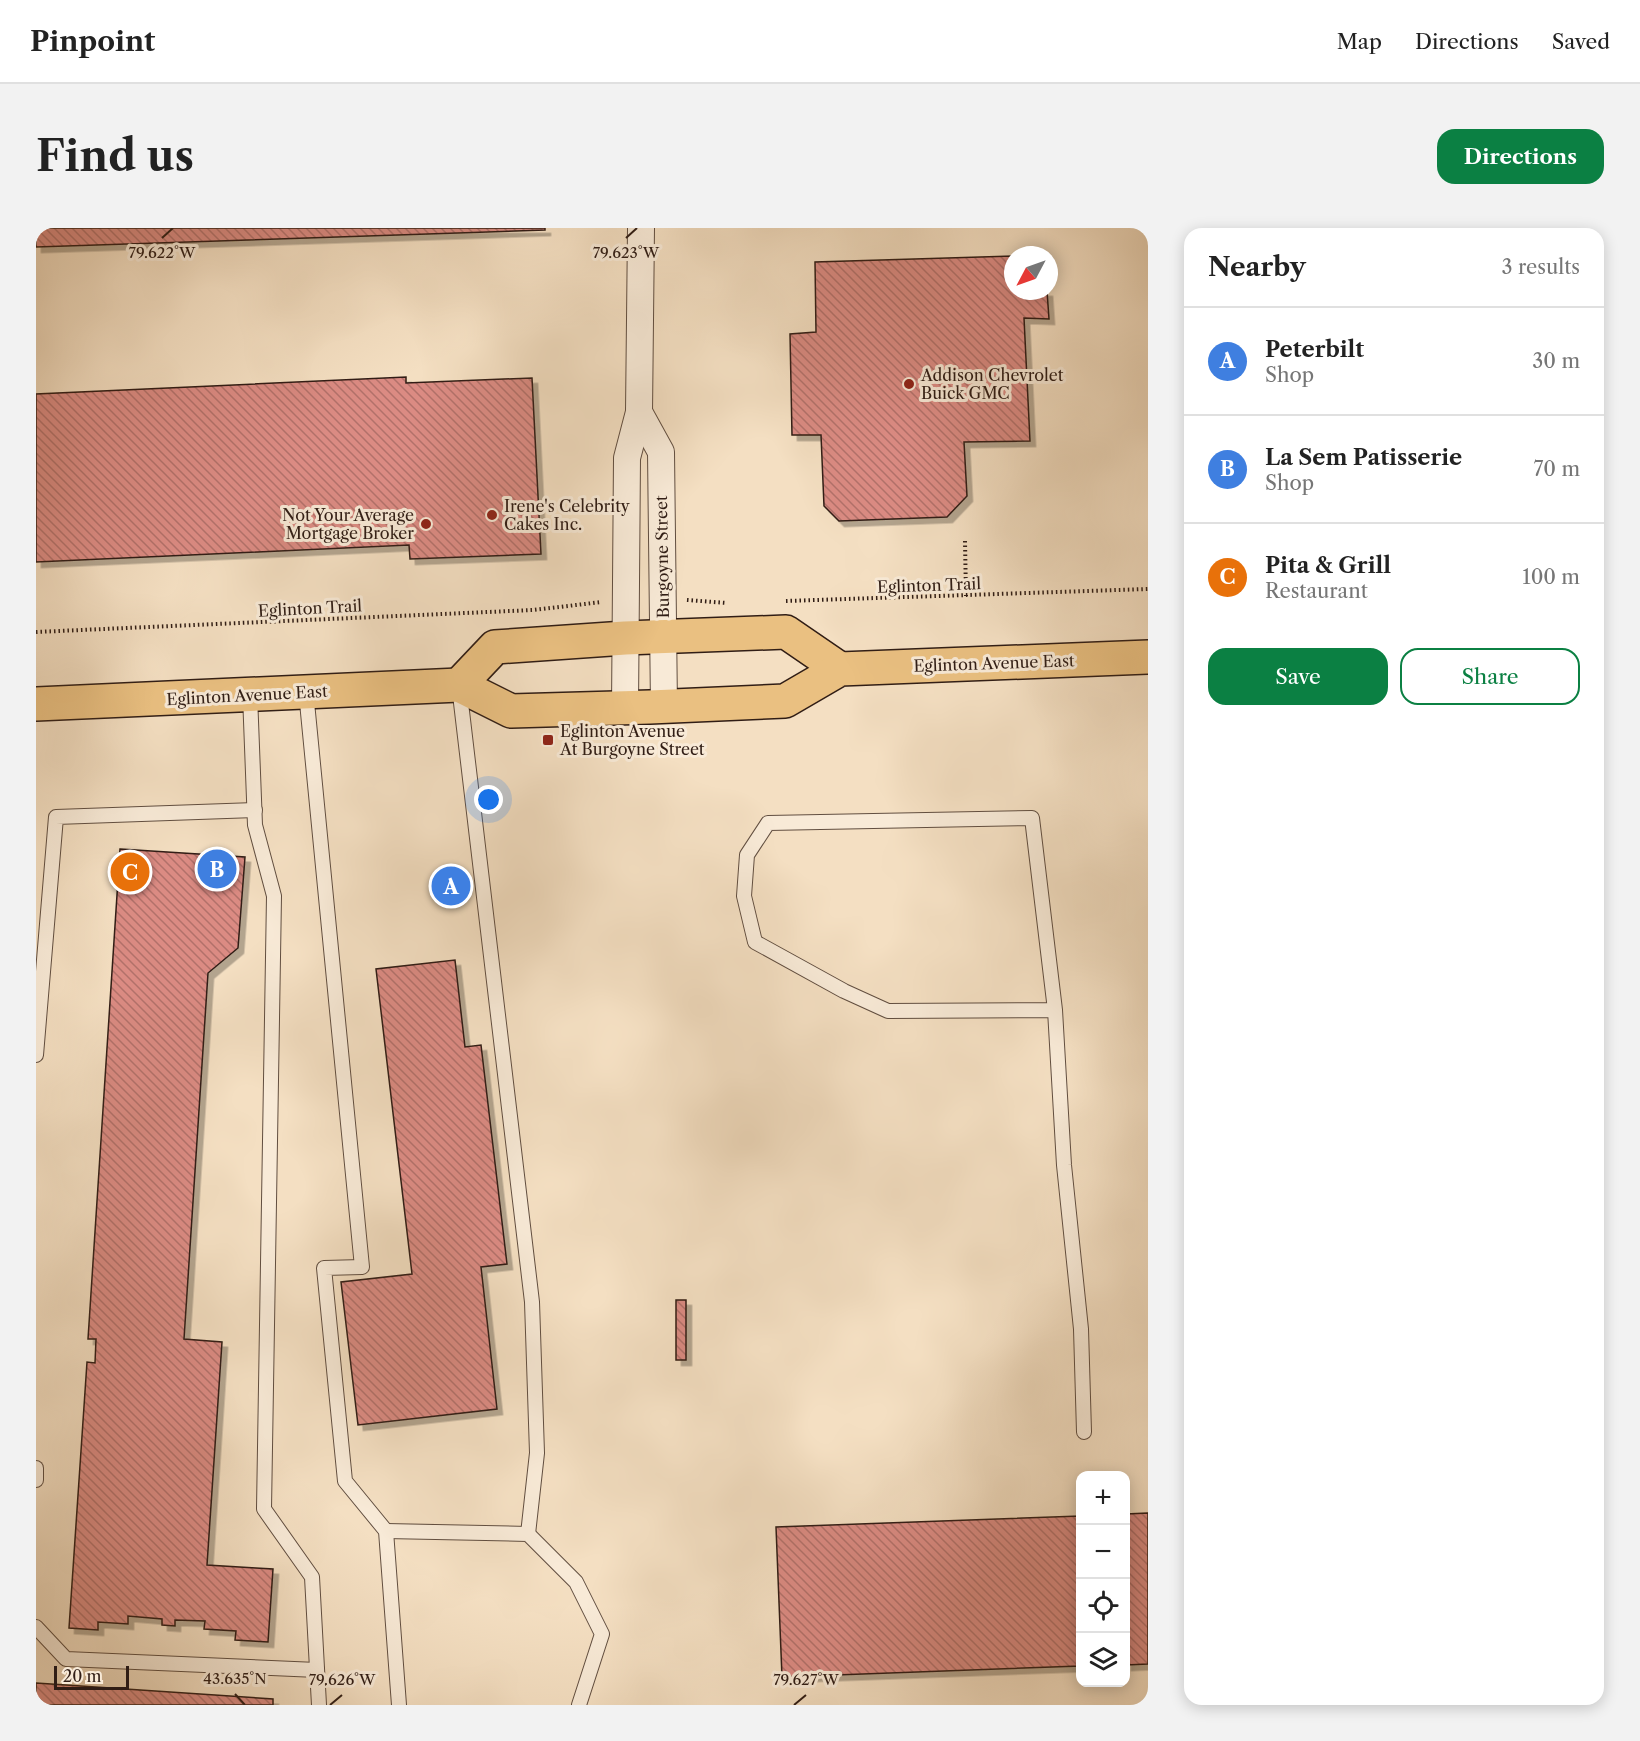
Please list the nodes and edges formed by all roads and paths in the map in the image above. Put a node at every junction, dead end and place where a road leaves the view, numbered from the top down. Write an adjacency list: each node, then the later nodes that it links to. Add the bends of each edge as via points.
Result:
1 (641, 228): 2 (street, Burgoyne Street)
2 (639, 412): 11 (street, Burgoyne Street, via 661,452); 12 (street, Burgoyne Street, via 627,458)
3 (965, 541): 5 (path)
4 (1148, 589): 5 (path, Eglinton Trail)
5 (966, 596): 7 (path, Eglinton Trail)
6 (710, 600): 8 (path)
7 (783, 601)
8 (737, 602)
9 (584, 603): 10 (path, Eglinton Trail, via 533,610)
10 (36, 632)
11 (663, 636): 12 (main road); 14 (main road, via 786,632); 19 (street, Burgoyne Street)
12 (625, 638): 15 (main road, via 495,647); 20 (street, Burgoyne Street)
13 (1148, 657): 14 (main road, Eglinton Avenue East)
14 (840, 669): 19 (main road, Eglinton Avenue East, via 785,701)
15 (459, 686): 16 (main road, Eglinton Avenue East); 20 (main road, Eglinton Avenue East, via 511,711); 28 (lane, via 532,1302 537,1453)
16 (306, 692): 17 (main road, Eglinton Avenue East); 27 (lane, via 362,1267 324,1268 325,1280 345,1481)
17 (250, 695): 18 (main road, Eglinton Avenue East); 21 (lane)
18 (36, 704)
19 (664, 707): 20 (main road, Eglinton Avenue East)
20 (625, 708)
21 (255, 810): 23 (lane, via 56,817); 30 (lane, via 255,825 274,896 264,1509 312,1577)
22 (1055, 1010): 22 (lane, via 888,1011 844,991 754,942 744,896 747,855 768,823 1032,818); 24 (lane, via 1064,1165 1081,1329)
23 (36, 1055)
24 (1084, 1432)
25 (36, 1468): 26 (lane)
26 (36, 1480)
27 (386, 1531): 28 (lane); 32 (lane)
28 (528, 1534): 33 (lane, via 576,1582 602,1634)
29 (36, 1627): 30 (lane, via 66,1659)
30 (317, 1670): 31 (lane)
31 (319, 1705)
32 (399, 1705)
33 (579, 1705)

